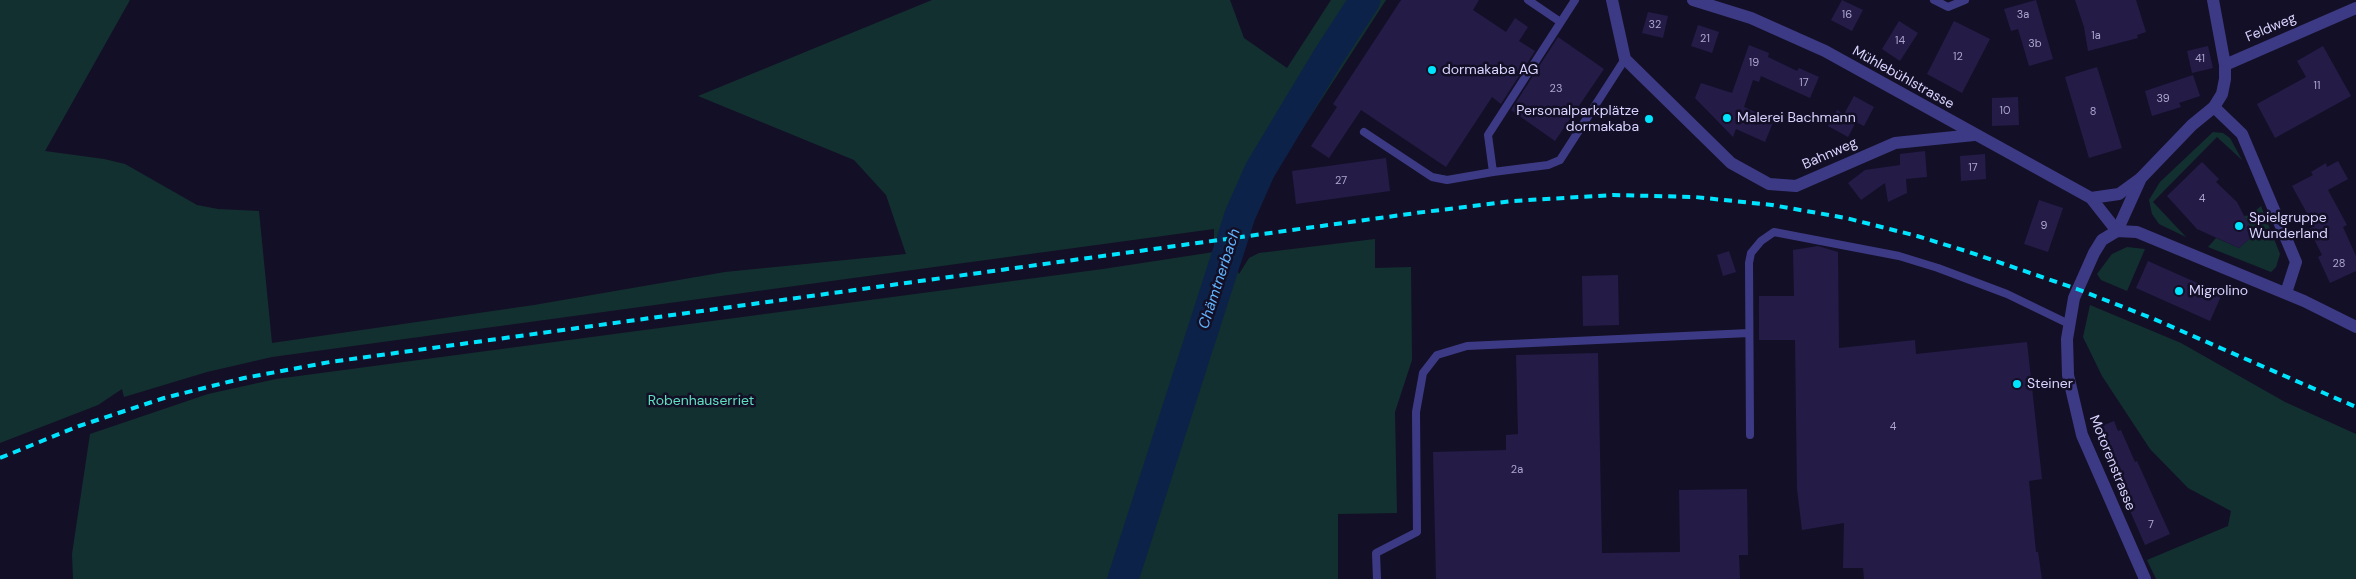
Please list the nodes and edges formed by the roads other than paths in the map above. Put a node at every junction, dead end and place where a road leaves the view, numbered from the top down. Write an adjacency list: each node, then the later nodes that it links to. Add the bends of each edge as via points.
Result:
1 (1528, 0): 9 (lane)
2 (1575, 0): 9 (lane)
3 (1612, 0): 10 (street)
4 (1694, 0): 14 (street, Mühlebühlstrasse, via 1751,18 1825,51)
5 (1934, 0): 6 (lane, via 1948,7)
6 (1964, 0)
7 (2213, 0): 11 (street)
8 (2356, 8): 11 (street, Feldweg)
9 (1559, 21): 15 (lane, via 1488,136)
10 (1625, 59): 14 (street, Bahnweg, via 1731,163 1769,184 1796,186 1894,143); 15 (lane, via 1560,160 1548,165)
11 (2224, 65): 12 (street, via 2224,86)
12 (2214, 106): 16 (street, Motorenstrasse); 19 (street, via 2242,134 2296,262)
13 (1364, 132): 15 (lane, via 1432,177 1447,180)
14 (1974, 134): 17 (street, Mühlebühlstrasse)
15 (1493, 172)
16 (2141, 178): 17 (street, via 2119,194); 18 (street, Motorenstrasse)
17 (2091, 198): 18 (street, Mühlebühlstrasse)
18 (2117, 231): 19 (street, via 2137,232); 20 (street, Motorenstrasse, via 2105,236 2094,253 2077,289)
19 (2286, 293): 21 (street)
20 (2069, 324): 22 (lane, via 2007,294 1930,265 1774,232 1751,253); 25 (street, Motorenstrasse, via 2068,375 2082,435)
21 (2356, 327)
22 (1750, 333): 23 (lane); 24 (lane, via 1467,346 1437,355 1423,373 1416,412 1417,532 1376,553)
23 (1750, 435)
24 (1377, 579)
25 (2145, 579)

